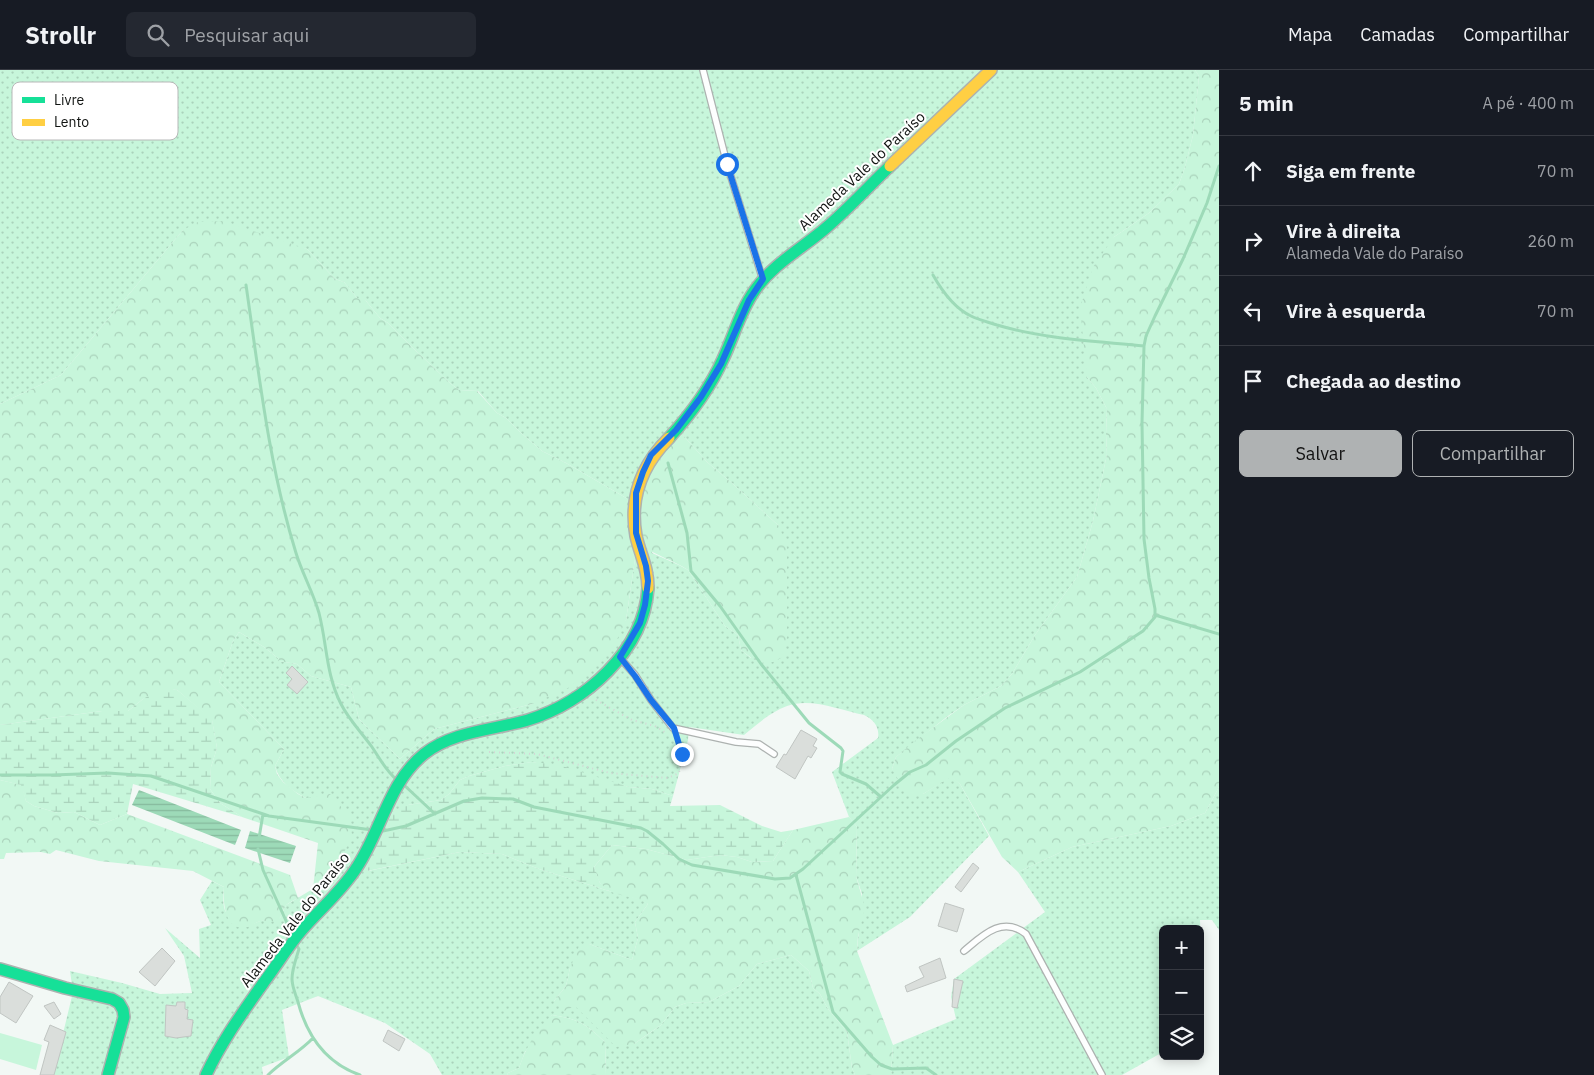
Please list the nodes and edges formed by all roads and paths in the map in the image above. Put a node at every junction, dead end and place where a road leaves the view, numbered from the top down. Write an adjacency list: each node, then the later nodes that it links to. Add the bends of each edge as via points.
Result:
1 (702, 70): 3 (lane)
2 (991, 70): 3 (street, Alameda Vale do Paraíso, via 826,229)
3 (763, 279): 4 (street, Alameda Vale do Paraíso, via 749,300 721,364 701,397 676,430 651,455 643,472 636,493 636,533 648,581 640,623)
4 (620, 657): 5 (street, Alameda Vale do Paraíso); 6 (lane)
5 (583, 693): 7 (path, via 632,720 655,726); 13 (street, Alameda Vale do Paraíso, via 529,719 445,742 415,762 395,790 351,878 304,928 219,1047)
6 (674, 728): 7 (path); 9 (lane, via 759,744)
7 (678, 741): 8 (path, via 682,754 679,773 668,778 610,773 537,754)
8 (489, 752)
9 (774, 754)
10 (964, 951): 14 (lane, via 999,927 1019,928 1026,934)
11 (0, 969): 12 (street, via 119,1003 124,1017)
12 (108, 1075)
13 (206, 1075)
14 (1102, 1075)

